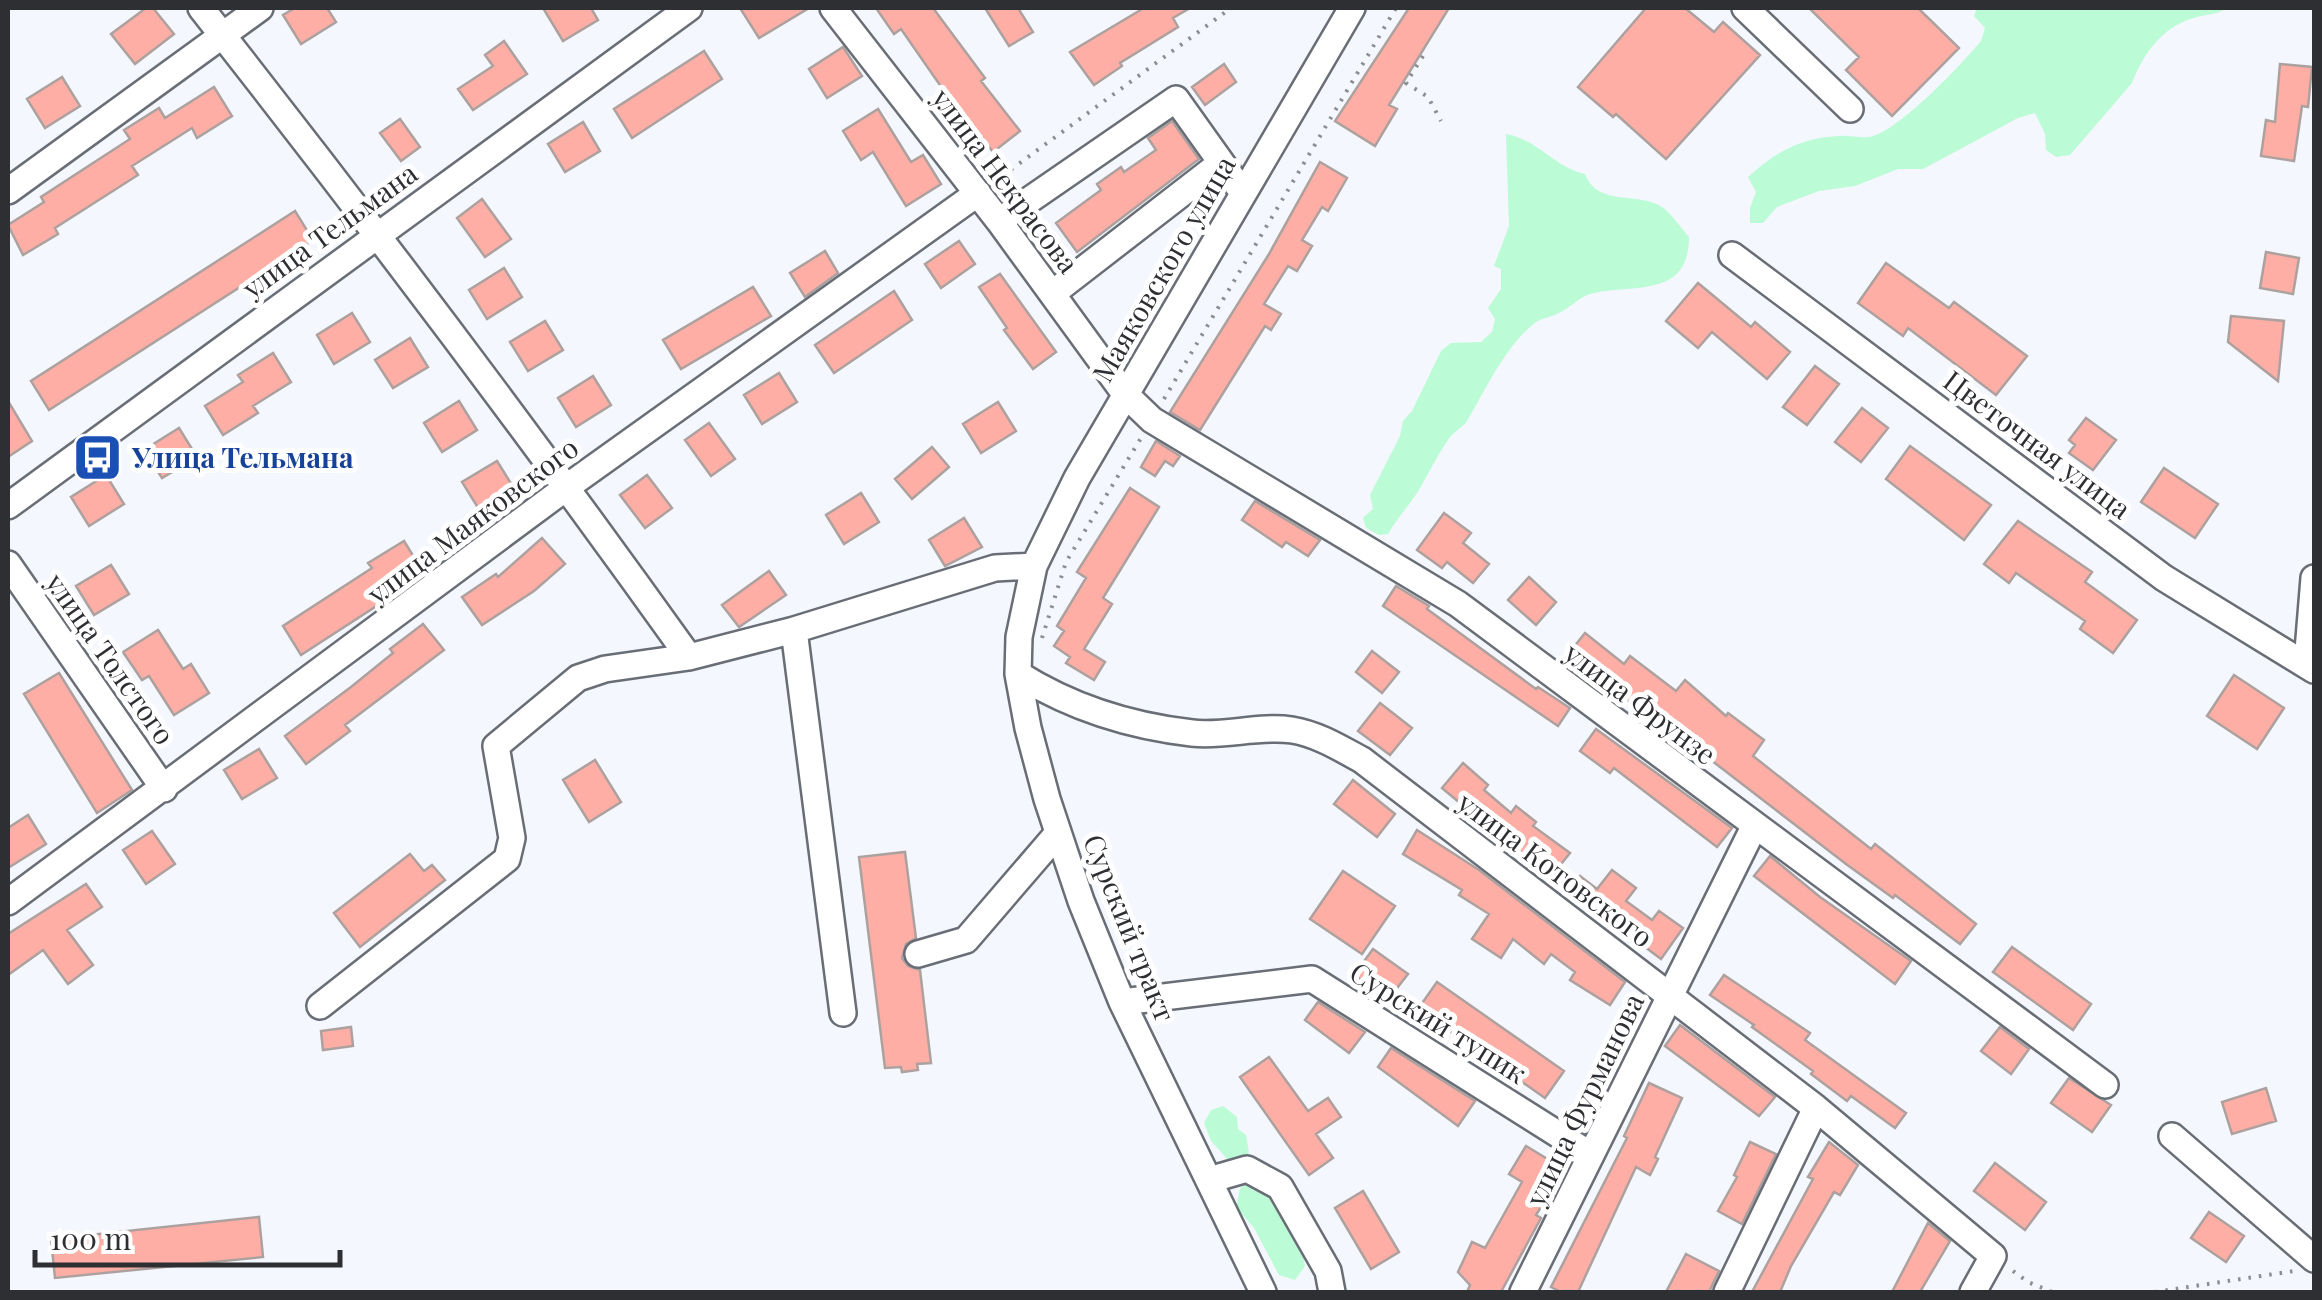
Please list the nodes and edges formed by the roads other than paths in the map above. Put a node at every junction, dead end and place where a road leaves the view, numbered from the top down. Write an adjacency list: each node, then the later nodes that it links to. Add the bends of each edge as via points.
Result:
1 (201, 8): 7 (street)
2 (260, 8): 7 (street)
3 (689, 8): 14 (street, улица Тельмана)
4 (833, 8): 11 (street, улица Некрасова)
5 (1352, 8): 12 (street, Маяковского улица)
6 (1745, 8): 8 (street)
7 (222, 35): 10 (street); 14 (street)
8 (1850, 109)
9 (1221, 163): 12 (street); 13 (street, via 1176,98); 16 (street)
10 (8, 191)
11 (978, 193): 13 (street, улица Некрасова); 18 (street, улица Маяковского)
12 (1243, 193): 17 (street, Маяковского улица)
13 (999, 220): 16 (street, улица Некрасова)
14 (377, 234): 18 (street); 19 (street, улица Тельмана)
15 (1732, 254): 25 (street, Цветочная улица, via 2164,578)
16 (1053, 294): 17 (street, улица Некрасова)
17 (1125, 394): 21 (street, Маяковского улица); 28 (street, улица Фрунзе, via 1152,420 1458,604)
18 (567, 487): 24 (street); 27 (street, улица Маяковского)
19 (8, 506)
20 (8, 564): 27 (street, улица Толстого)
21 (1034, 566): 23 (street, via 995,568); 26 (street, Сурский тракт)
22 (2314, 578): 25 (street)
23 (794, 630): 24 (street); 35 (street)
24 (689, 657): 34 (street, via 578,678 496,746 512,838 507,859)
25 (2311, 666)
26 (1018, 674): 29 (street, Сурский тракт); 32 (street, улица Котовского, via 1049,694 1128,722 1195,734 1290,730 1323,739 1362,760)
27 (164, 788): 30 (street, улица Маяковского)
28 (1754, 827): 32 (street, улица Фурманова); 36 (street, улица Фрунзе)
29 (1058, 833): 31 (street, via 966,940); 33 (street, Сурский тракт)
30 (8, 902)
31 (918, 954)
32 (1671, 995): 37 (street, улица Котовского); 39 (street, улица Фурманова)
33 (1122, 1002): 39 (street, Сурский тупик, via 1312,979); 40 (street, Сурский тракт)
34 (320, 1006)
35 (843, 1013)
36 (2105, 1085)
37 (1816, 1108): 45 (street); 46 (street, улица Котовского, via 1993,1256)
38 (2172, 1136): 41 (street)
39 (1592, 1155): 44 (street, улица Фурманова)
40 (1209, 1180): 42 (street, Сурский тракт); 43 (street, via 1247,1169 1280,1187 1328,1270)
41 (2306, 1265)
42 (1263, 1292)
43 (1332, 1292)
44 (1523, 1292)
45 (1727, 1292)
46 (1973, 1292)

